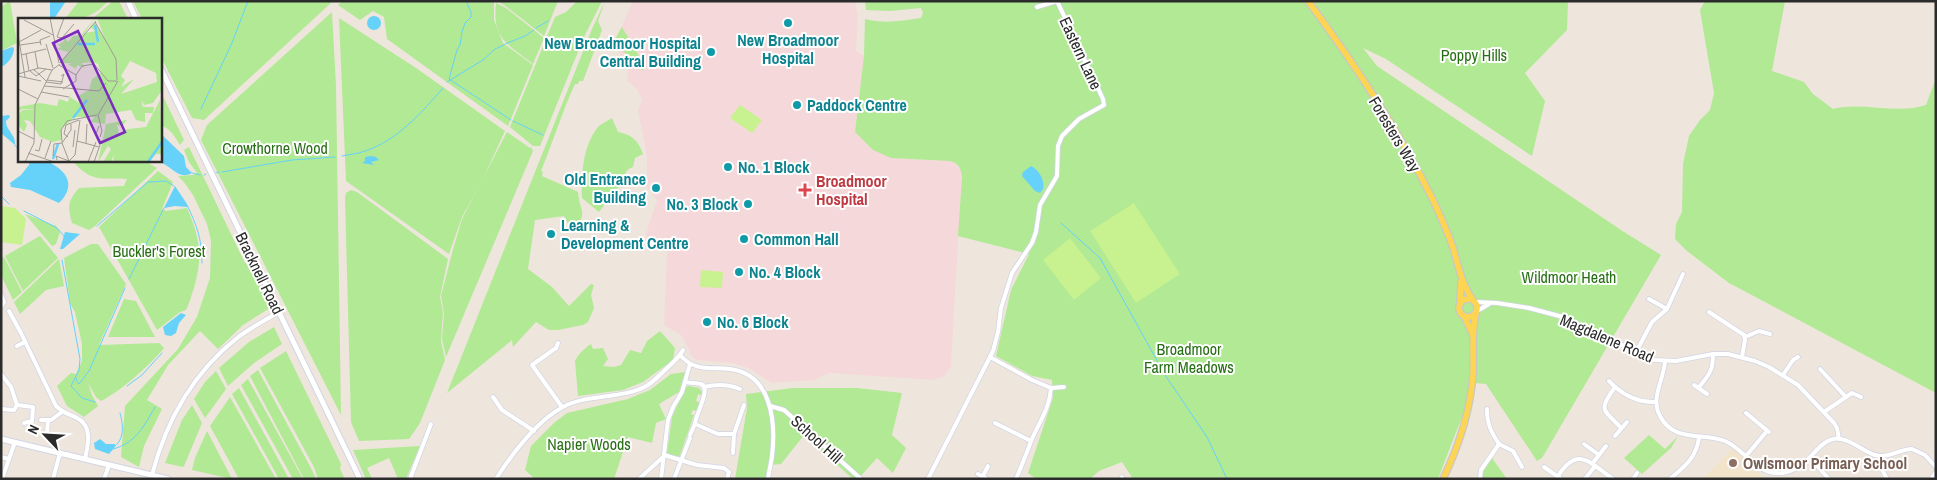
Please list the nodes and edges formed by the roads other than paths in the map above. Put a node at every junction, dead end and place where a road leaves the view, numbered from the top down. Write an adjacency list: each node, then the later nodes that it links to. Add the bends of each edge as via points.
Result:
1 (128, 1): 5 (main road)
2 (1057, 1): 4 (street); 31 (street, Eastern Lane, via 1104,105 1079,119 1062,136 1058,146 1057,176 1040,206 1032,243 1012,273)
3 (1308, 1): 8 (main road, Foresters Way, via 1368,88 1418,171 1444,223)
4 (1037, 8)
5 (136, 18)
6 (161, 69): 17 (main road, Bracknell Road)
7 (1683, 274): 15 (street)
8 (1461, 278): 11 (main road, Foresters Way); 13 (main road, Foresters Way)
9 (1, 294): 14 (street, via 4,302)
10 (1649, 299): 15 (street)
11 (1474, 301): 12 (street, Magdalene Road); 13 (main road, via 1465,300); 18 (main road)
12 (1491, 304): 18 (street); 28 (street, Magdalene Road, via 1529,308 1563,317)
13 (1460, 306): 20 (main road)
14 (1, 307)
15 (1667, 309): 28 (street, via 1652,322)
16 (8, 311): 24 (street)
17 (279, 312): 104 (street, via 229,345 194,383 167,430); 112 (main road, Bracknell Road)
18 (1476, 312): 20 (main road); 22 (main road)
19 (1709, 312): 23 (street)
20 (1464, 316): 22 (main road)
21 (1770, 334): 23 (street, via 1758,331)
22 (1474, 337): 123 (main road, via 1469,404)
23 (1745, 337): 32 (street)
24 (25, 342): 26 (street); 59 (street)
25 (558, 344): 56 (street, via 532,365)
26 (17, 346)
27 (683, 350): 30 (street)
28 (1636, 352): 34 (street, Magdalene Road)
29 (1713, 354): 32 (street, Magdalene Road); 34 (street, Magdalene Road); 45 (street, via 1711,373)
30 (680, 355): 35 (street); 56 (street, via 647,385)
31 (990, 357): 46 (street); 121 (street)
32 (1742, 357): 38 (street, Magdalene Road)
33 (1798, 357): 38 (street)
34 (1665, 361): 52 (street)
35 (690, 364): 40 (street); 55 (street, via 742,372 763,389)
36 (1820, 369): 49 (street)
37 (1, 374): 53 (street)
38 (1784, 375): 60 (street, Magdalene Road)
39 (1609, 381): 44 (street)
40 (685, 382): 42 (street); 87 (street, via 668,420)
41 (1694, 385): 45 (street)
42 (704, 386): 47 (street); 68 (street, via 706,392)
43 (1064, 387): 46 (street)
44 (1615, 387): 52 (street, via 1634,399); 70 (street, via 1604,406 1606,413)
45 (1699, 387): 48 (street)
46 (1051, 388): 79 (street, via 1046,410)
47 (740, 389)
48 (1707, 394)
49 (1845, 396): 51 (street, via 1852,393); 60 (street)
50 (493, 397): 71 (street, via 502,410)
51 (1860, 397)
52 (1656, 402): 76 (street, via 1668,427)
53 (17, 405): 57 (street, via 14,410); 65 (street, via 33,406 32,421)
54 (744, 405): 74 (street)
55 (770, 406): 119 (street, via 772,455); 120 (street, School Hill, via 784,410)
56 (562, 407): 71 (street)
57 (1, 409)
58 (1487, 409): 81 (street, via 1487,421)
59 (62, 412): 63 (street); 93 (street, via 81,420 87,428)
60 (1824, 412): 78 (street, Magdalene Road, via 1837,428)
61 (1746, 413): 88 (street, via 1768,431)
62 (41, 420): 63 (street)
63 (48, 421): 73 (street)
64 (1627, 422): 70 (street)
65 (24, 423)
66 (995, 423): 69 (street)
67 (431, 424): 113 (street)
68 (695, 424): 74 (street, via 718,434); 94 (street)
69 (1003, 427): 72 (street); 79 (street)
70 (1621, 428): 75 (street)
71 (534, 431): 114 (street, via 514,452)
72 (999, 432)
73 (47, 434)
74 (734, 434): 85 (street)
75 (1615, 436)
76 (1699, 438): 88 (street, via 1721,440); 107 (street, via 1692,459)
77 (1, 439): 80 (main road)
78 (1839, 439): 89 (street); 91 (street, via 1832,439)
79 (1032, 440): 122 (street)
80 (15, 442): 84 (main road); 92 (street)
81 (1499, 444): 98 (street, via 1513,451); 124 (street, via 1481,470)
82 (1584, 444): 86 (street)
83 (1606, 446): 86 (street)
84 (60, 453): 93 (main road); 109 (street)
85 (733, 453)
86 (1599, 455): 96 (street)
87 (664, 456): 94 (street); 115 (street); 116 (street)
88 (1746, 456): 91 (street, via 1754,465 1781,473 1798,468)
89 (1880, 456): 100 (street, via 1912,449 1925,455); 129 (street, via 1880,466)
90 (1, 457): 92 (street)
91 (1810, 458): 128 (street)
92 (9, 459): 108 (street)
93 (85, 459): 95 (main road)
94 (681, 459): 117 (street); 118 (street, via 724,468 729,472)
95 (109, 465): 104 (main road); 110 (street)
96 (1594, 465): 106 (street, via 1574,459 1562,469); 125 (street); 126 (street)
97 (988, 466): 105 (street)
98 (1522, 467)
99 (1544, 467): 106 (street)
100 (1936, 467)
101 (1936, 472): 130 (street)
102 (1636, 473): 127 (street)
103 (978, 474): 105 (street)
104 (152, 475): 111 (main road)
105 (985, 478)
106 (1559, 478)
107 (1672, 478)
108 (2, 479)
109 (54, 479)
110 (104, 479)
111 (168, 479)
112 (360, 479)
113 (410, 479)
114 (496, 479)
115 (639, 479)
116 (661, 479)
117 (674, 479)
118 (727, 479)
119 (768, 479)
120 (861, 479)
121 (928, 479)
122 (1016, 479)
123 (1443, 479)
124 (1480, 479)
125 (1585, 479)
126 (1613, 479)
127 (1633, 479)
128 (1829, 479)
129 (1887, 479)
130 (1931, 479)

